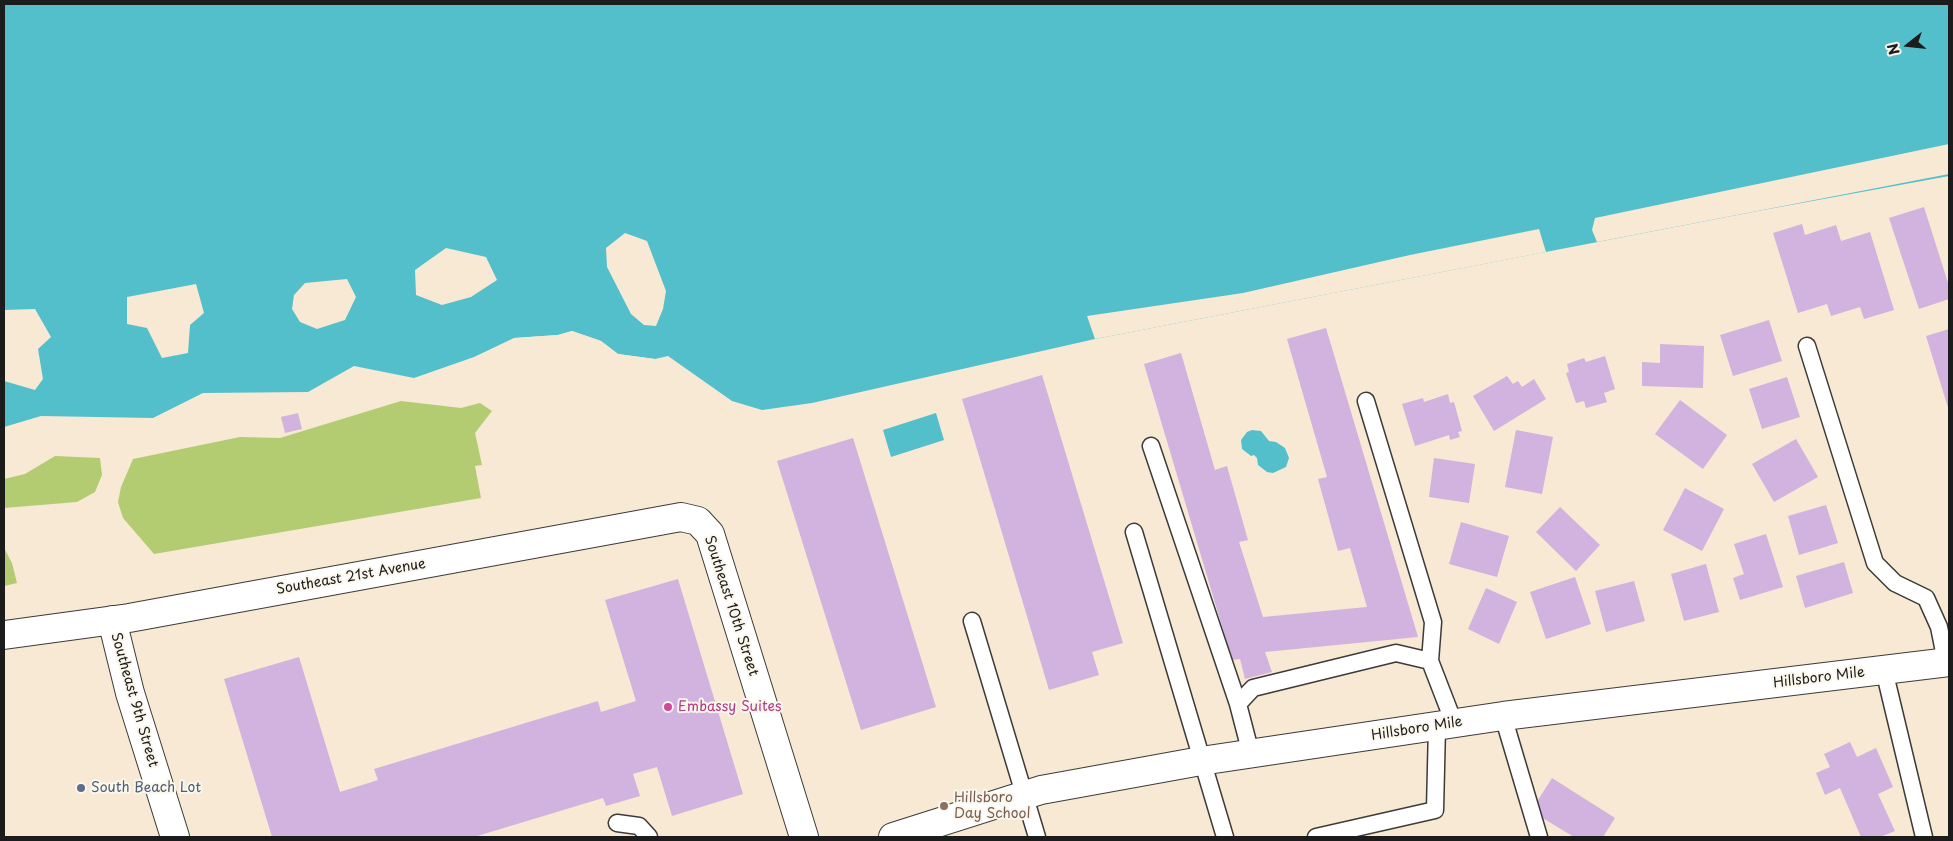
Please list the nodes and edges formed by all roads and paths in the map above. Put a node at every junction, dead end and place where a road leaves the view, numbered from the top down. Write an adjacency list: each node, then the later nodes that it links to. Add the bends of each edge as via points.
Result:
1 (1807, 346): 10 (lane, via 1875,562 1895,583 1926,598 1939,627)
2 (1366, 401): 9 (lane, via 1433,622)
3 (1151, 446): 12 (lane)
4 (698, 521): 6 (street, Southeast 21st Avenue, via 681,517); 21 (street, Southeast 10th Street, via 710,534)
5 (1134, 532): 16 (lane)
6 (112, 620): 8 (street, Southeast 21st Avenue); 19 (street, Southeast 9th Street, via 130,693)
7 (972, 622): 17 (lane)
8 (4, 635)
9 (1430, 660): 12 (lane, via 1396,653 1253,688); 14 (lane)
10 (1948, 662): 11 (street, Hillsboro Mile)
11 (1884, 670): 13 (street, Hillsboro Mile); 27 (lane)
12 (1238, 704): 15 (lane)
13 (1503, 716): 14 (street, Hillsboro Mile); 26 (lane)
14 (1446, 724): 15 (street, Hillsboro Mile); 25 (lane, via 1435,810)
15 (1251, 754): 16 (street, Hillsboro Mile)
16 (1201, 761): 17 (street, Hillsboro Mile); 24 (lane)
17 (1024, 795): 22 (street, Hillsboro Mile); 23 (lane)
18 (617, 823): 20 (lane, via 639,826)
19 (175, 837)
20 (650, 837)
21 (804, 837)
22 (893, 837)
23 (1037, 837)
24 (1225, 837)
25 (1316, 837)
26 (1539, 837)
27 (1924, 837)

